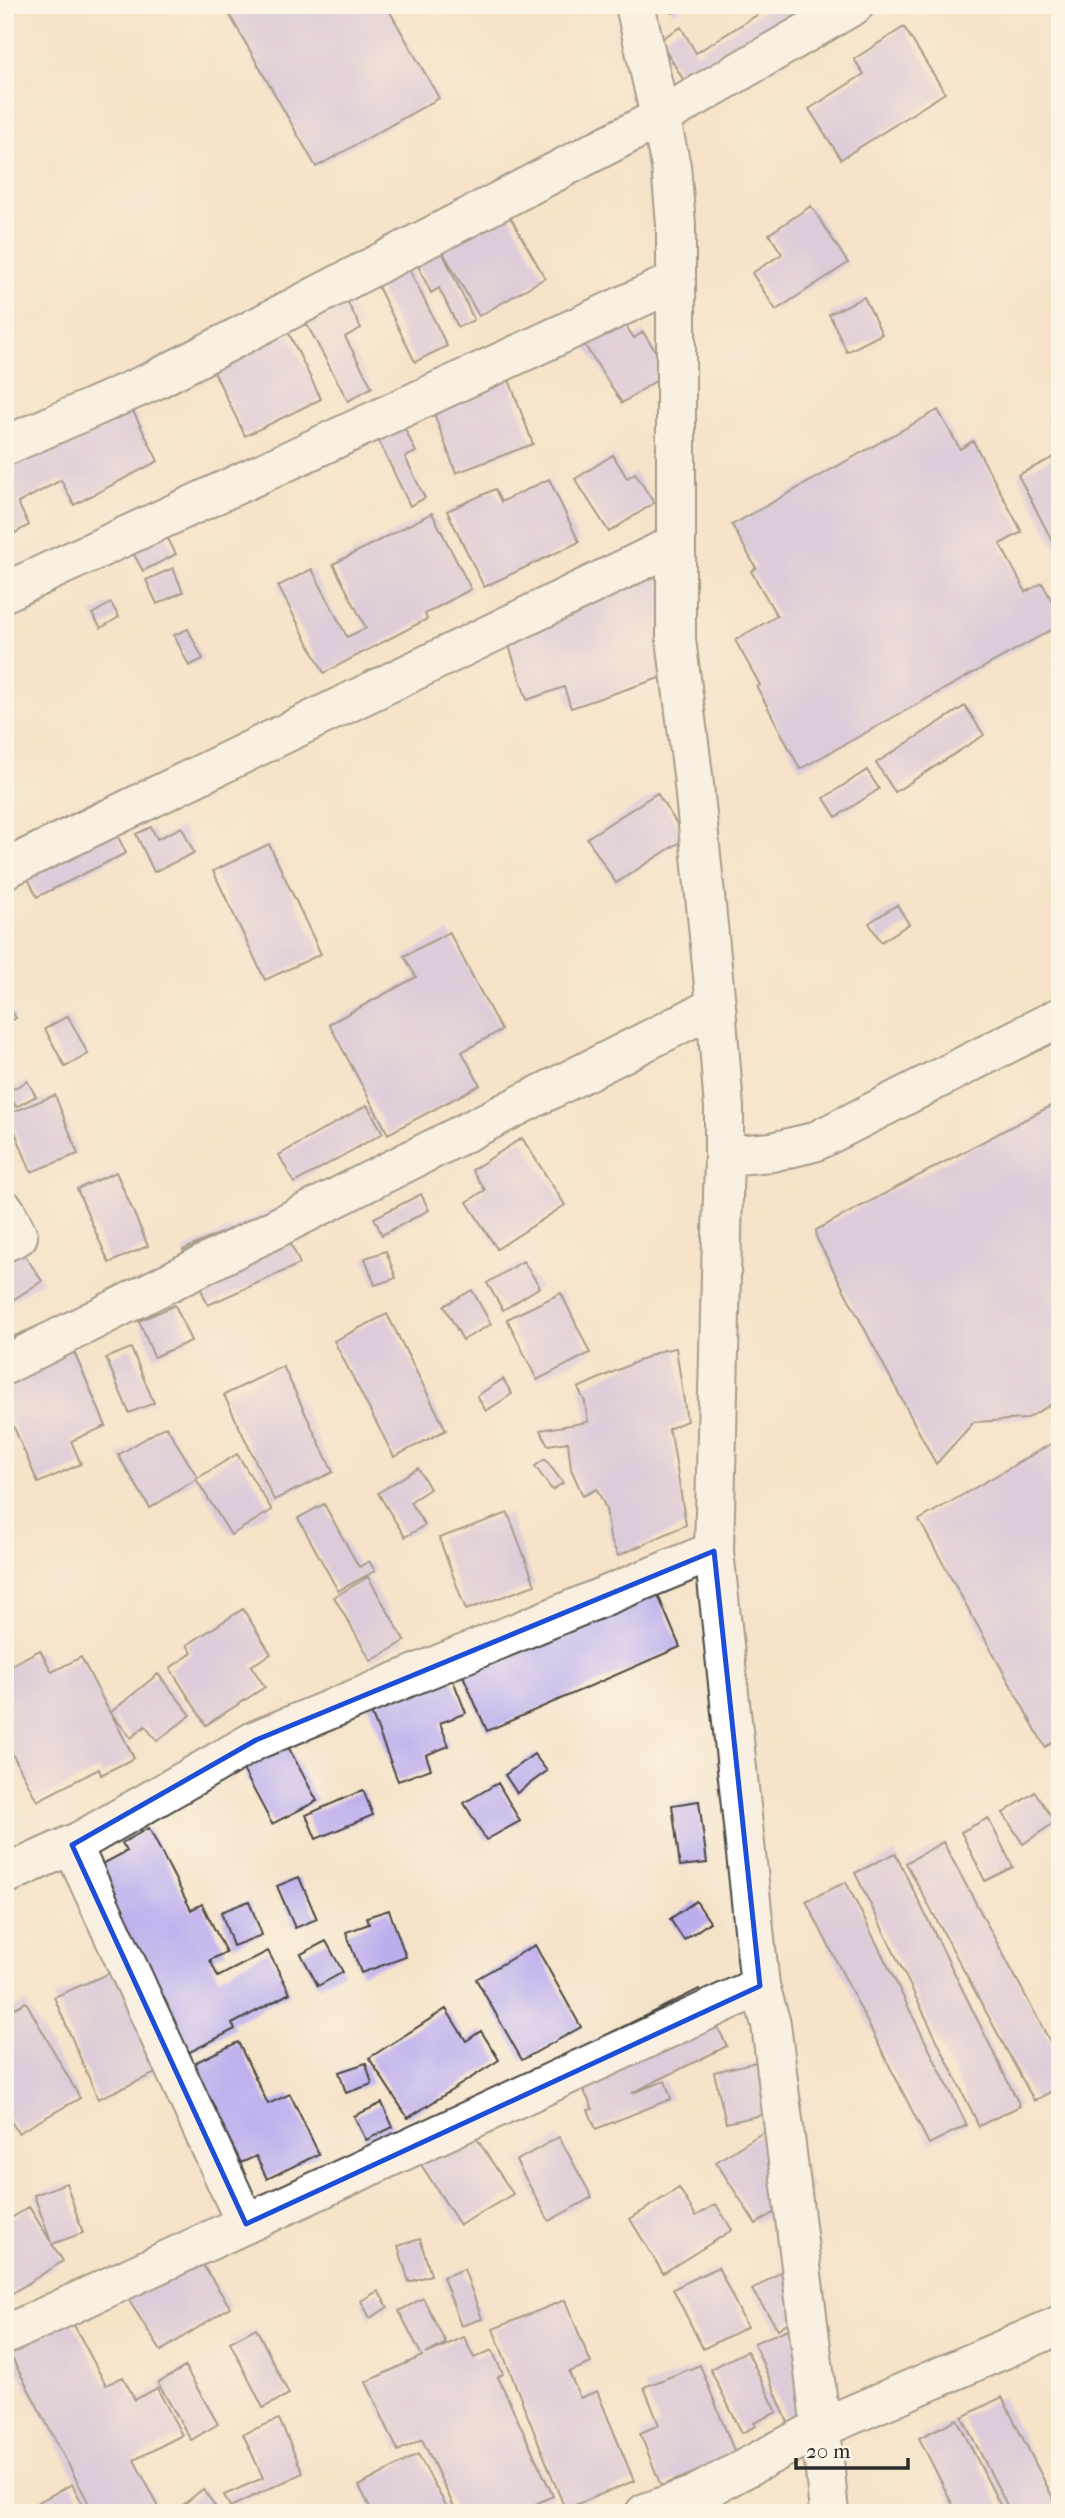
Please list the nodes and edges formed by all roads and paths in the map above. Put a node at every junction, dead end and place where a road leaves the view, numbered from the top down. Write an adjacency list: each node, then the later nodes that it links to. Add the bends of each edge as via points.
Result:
1 (635, 5): 3 (street)
2 (854, 5): 3 (street)
3 (659, 118): 4 (street, via 671,166); 5 (street, via 155,380)
4 (676, 281): 6 (street); 7 (street)
5 (5, 446)
6 (676, 544): 8 (street); 9 (street, via 676,639)
7 (5, 592)
8 (5, 869)
9 (716, 1006): 11 (street); 14 (street)
10 (1060, 1017): 11 (street, via 814,1142)
11 (724, 1156): 15 (street)
12 (5, 1210): 13 (street, via 18,1236)
13 (5, 1242)
14 (5, 1365)
15 (715, 1551): 16 (street, via 256,1740); 18 (street)
16 (72, 1845): 17 (street); 19 (street)
17 (5, 1875)
18 (760, 1986): 19 (street); 22 (street, via 771,2024)
19 (246, 2224): 21 (street)
20 (1060, 2325): 22 (street)
21 (5, 2335)
22 (821, 2428): 23 (street, via 694,2496); 24 (street)
23 (645, 2513)
24 (829, 2513)

